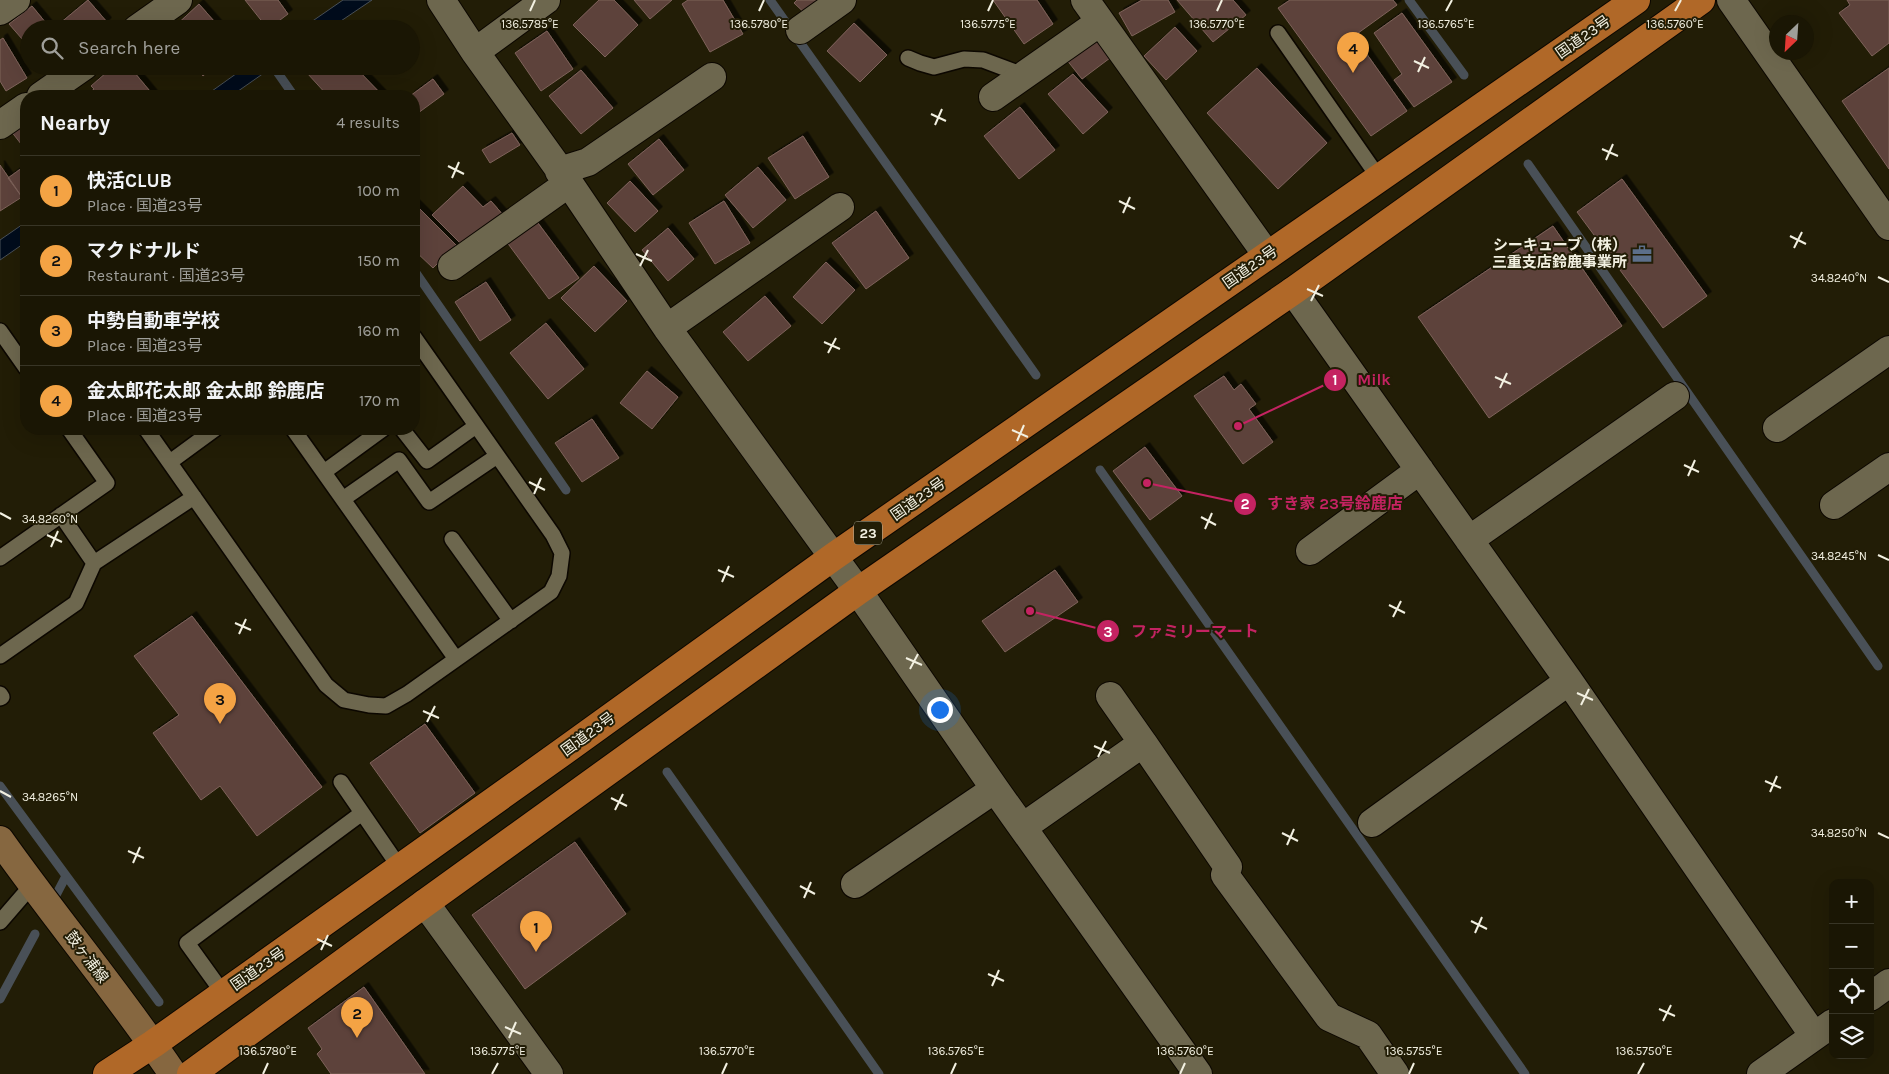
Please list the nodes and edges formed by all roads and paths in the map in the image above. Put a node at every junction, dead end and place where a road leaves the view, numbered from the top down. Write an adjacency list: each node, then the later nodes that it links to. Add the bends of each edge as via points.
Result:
1 (16, 0): 9 (street)
2 (178, 0): 11 (street)
3 (441, 0): 14 (street)
4 (546, 0): 14 (street)
5 (842, 0): 12 (street)
6 (1636, 0): 24 (highway, 国道23号 / 23)
7 (1701, 0): 29 (highway)
8 (1731, 0): 26 (street)
9 (0, 11)
10 (1092, 11): 18 (street); 27 (street)
11 (150, 20)
12 (800, 30)
13 (1278, 33): 24 (lane)
14 (475, 52): 23 (street)
15 (908, 58): 18 (lane, via 934,67 964,58 983,60)
16 (71, 75): 19 (street)
17 (712, 76): 23 (street)
18 (1023, 76): 20 (street)
19 (50, 90)
20 (993, 97)
21 (20, 111): 22 (street)
22 (0, 125)
23 (564, 177): 28 (street); 30 (street)
24 (1379, 178): 27 (highway, 国道23号 / 23)
25 (840, 206): 30 (street)
26 (1889, 226)
27 (1267, 255): 56 (highway, 国道23号 / 23)
28 (452, 266)
29 (1293, 291): 47 (street); 59 (highway)
30 (667, 328): 56 (street)
31 (0, 331): 34 (lane)
32 (420, 346): 36 (lane)
33 (1889, 350): 37 (street)
34 (20, 359)
35 (1675, 396): 54 (street)
36 (476, 426): 43 (lane, via 427,461); 44 (lane)
37 (1777, 428)
38 (73, 435): 52 (lane, via 106,483)
39 (150, 435): 45 (lane)
40 (207, 435): 45 (lane)
41 (297, 435): 48 (lane)
42 (375, 435): 48 (lane)
43 (407, 435)
44 (497, 456): 50 (lane, via 429,502 399,460); 60 (lane, via 553,534 562,553 559,576 551,592)
45 (170, 462): 49 (lane)
46 (1889, 467): 51 (street)
47 (1420, 470): 54 (street); 55 (street)
48 (324, 472): 50 (lane)
49 (194, 497): 58 (lane); 62 (lane, via 326,685 344,700 386,706)
50 (343, 499): 62 (lane)
51 (1834, 505)
52 (61, 516): 57 (lane); 58 (lane)
53 (452, 539): 60 (lane)
54 (1469, 540): 63 (street)
55 (1310, 551)
56 (833, 557): 59 (street); 74 (highway, 国道23号 / 23)
57 (0, 558)
58 (94, 563): 61 (lane, via 76,603)
59 (858, 591): 69 (street); 77 (highway)
60 (512, 621): 62 (lane)
61 (0, 656)
62 (456, 660)
63 (1569, 681): 71 (street); 82 (street)
64 (0, 694): 66 (lane)
65 (1110, 696): 67 (street)
66 (0, 698)
67 (1143, 743): 72 (street); 89 (street, via 1228,867 1225,875 1329,1017 1368,1035)
68 (341, 782): 70 (lane)
69 (995, 789): 72 (street); 75 (street)
70 (362, 813): 74 (lane); 80 (lane, via 187,943)
71 (1372, 823)
72 (1023, 827): 88 (street)
73 (0, 840): 76 (main road, 鼓ヶ浦線)
74 (400, 868): 80 (highway, 国道23号 / 23)
75 (855, 884)
76 (32, 885): 78 (lane); 83 (main road, 鼓ヶ浦線)
77 (425, 903): 86 (highway); 87 (street)
78 (0, 922)
79 (1889, 983): 81 (street)
80 (223, 993): 83 (highway, 国道23号 / 23)
81 (1874, 994)
82 (1824, 1030): 90 (street)
83 (153, 1044): 84 (highway, 国道23号 / 23); 85 (main road, 鼓ヶ浦線)
84 (107, 1074)
85 (173, 1074)
86 (191, 1074)
87 (549, 1074)
88 (1198, 1074)
89 (1395, 1074)
90 (1761, 1074)

